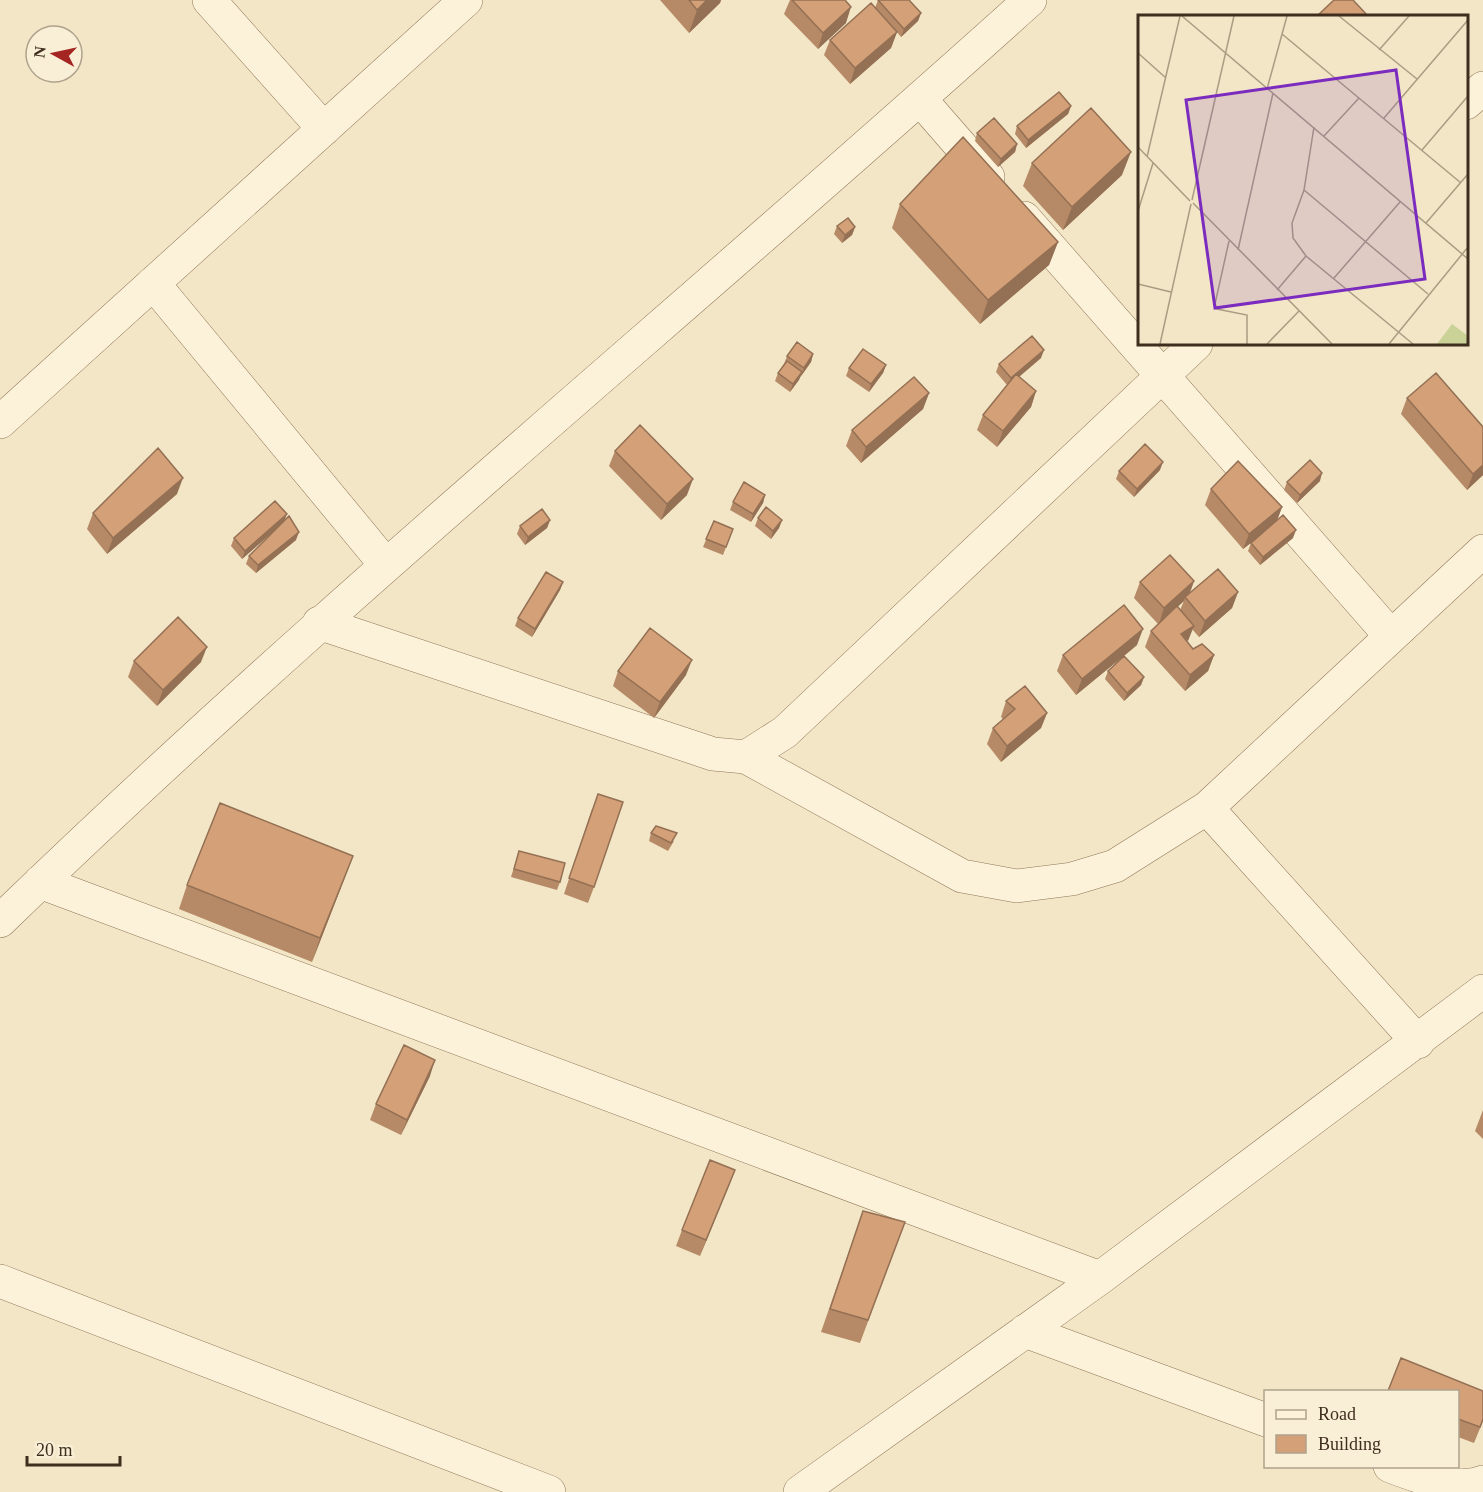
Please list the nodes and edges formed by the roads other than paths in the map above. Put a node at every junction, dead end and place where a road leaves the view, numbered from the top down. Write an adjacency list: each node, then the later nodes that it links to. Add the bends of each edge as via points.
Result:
1 (209, 0): 7 (street)
2 (466, 0): 7 (street)
3 (1030, 0): 5 (street)
4 (1483, 88): 6 (street)
5 (920, 99): 10 (street); 13 (street)
6 (1468, 102)
7 (324, 129): 8 (street)
8 (153, 284): 11 (street); 13 (street)
9 (1195, 345): 10 (street)
10 (1161, 375): 15 (street); 16 (street, via 785,732)
11 (0, 422)
12 (1483, 550): 15 (street)
13 (386, 565): 14 (street)
14 (319, 623): 16 (street, via 713,754); 18 (street)
15 (1390, 634): 17 (street)
16 (746, 757): 17 (street, via 962,876 1017,886 1072,879 1115,866)
17 (1207, 808): 21 (street)
18 (40, 882): 19 (street); 22 (street)
19 (1, 920)
20 (1483, 991): 21 (street)
21 (1418, 1042): 22 (street)
22 (1100, 1278): 24 (street)
23 (0, 1281): 28 (street)
24 (1025, 1331): 25 (street); 29 (street)
25 (1264, 1419)
26 (1393, 1468): 27 (street, via 1455,1491 1475,1489)
27 (1483, 1482)
28 (549, 1492)
29 (800, 1492)

